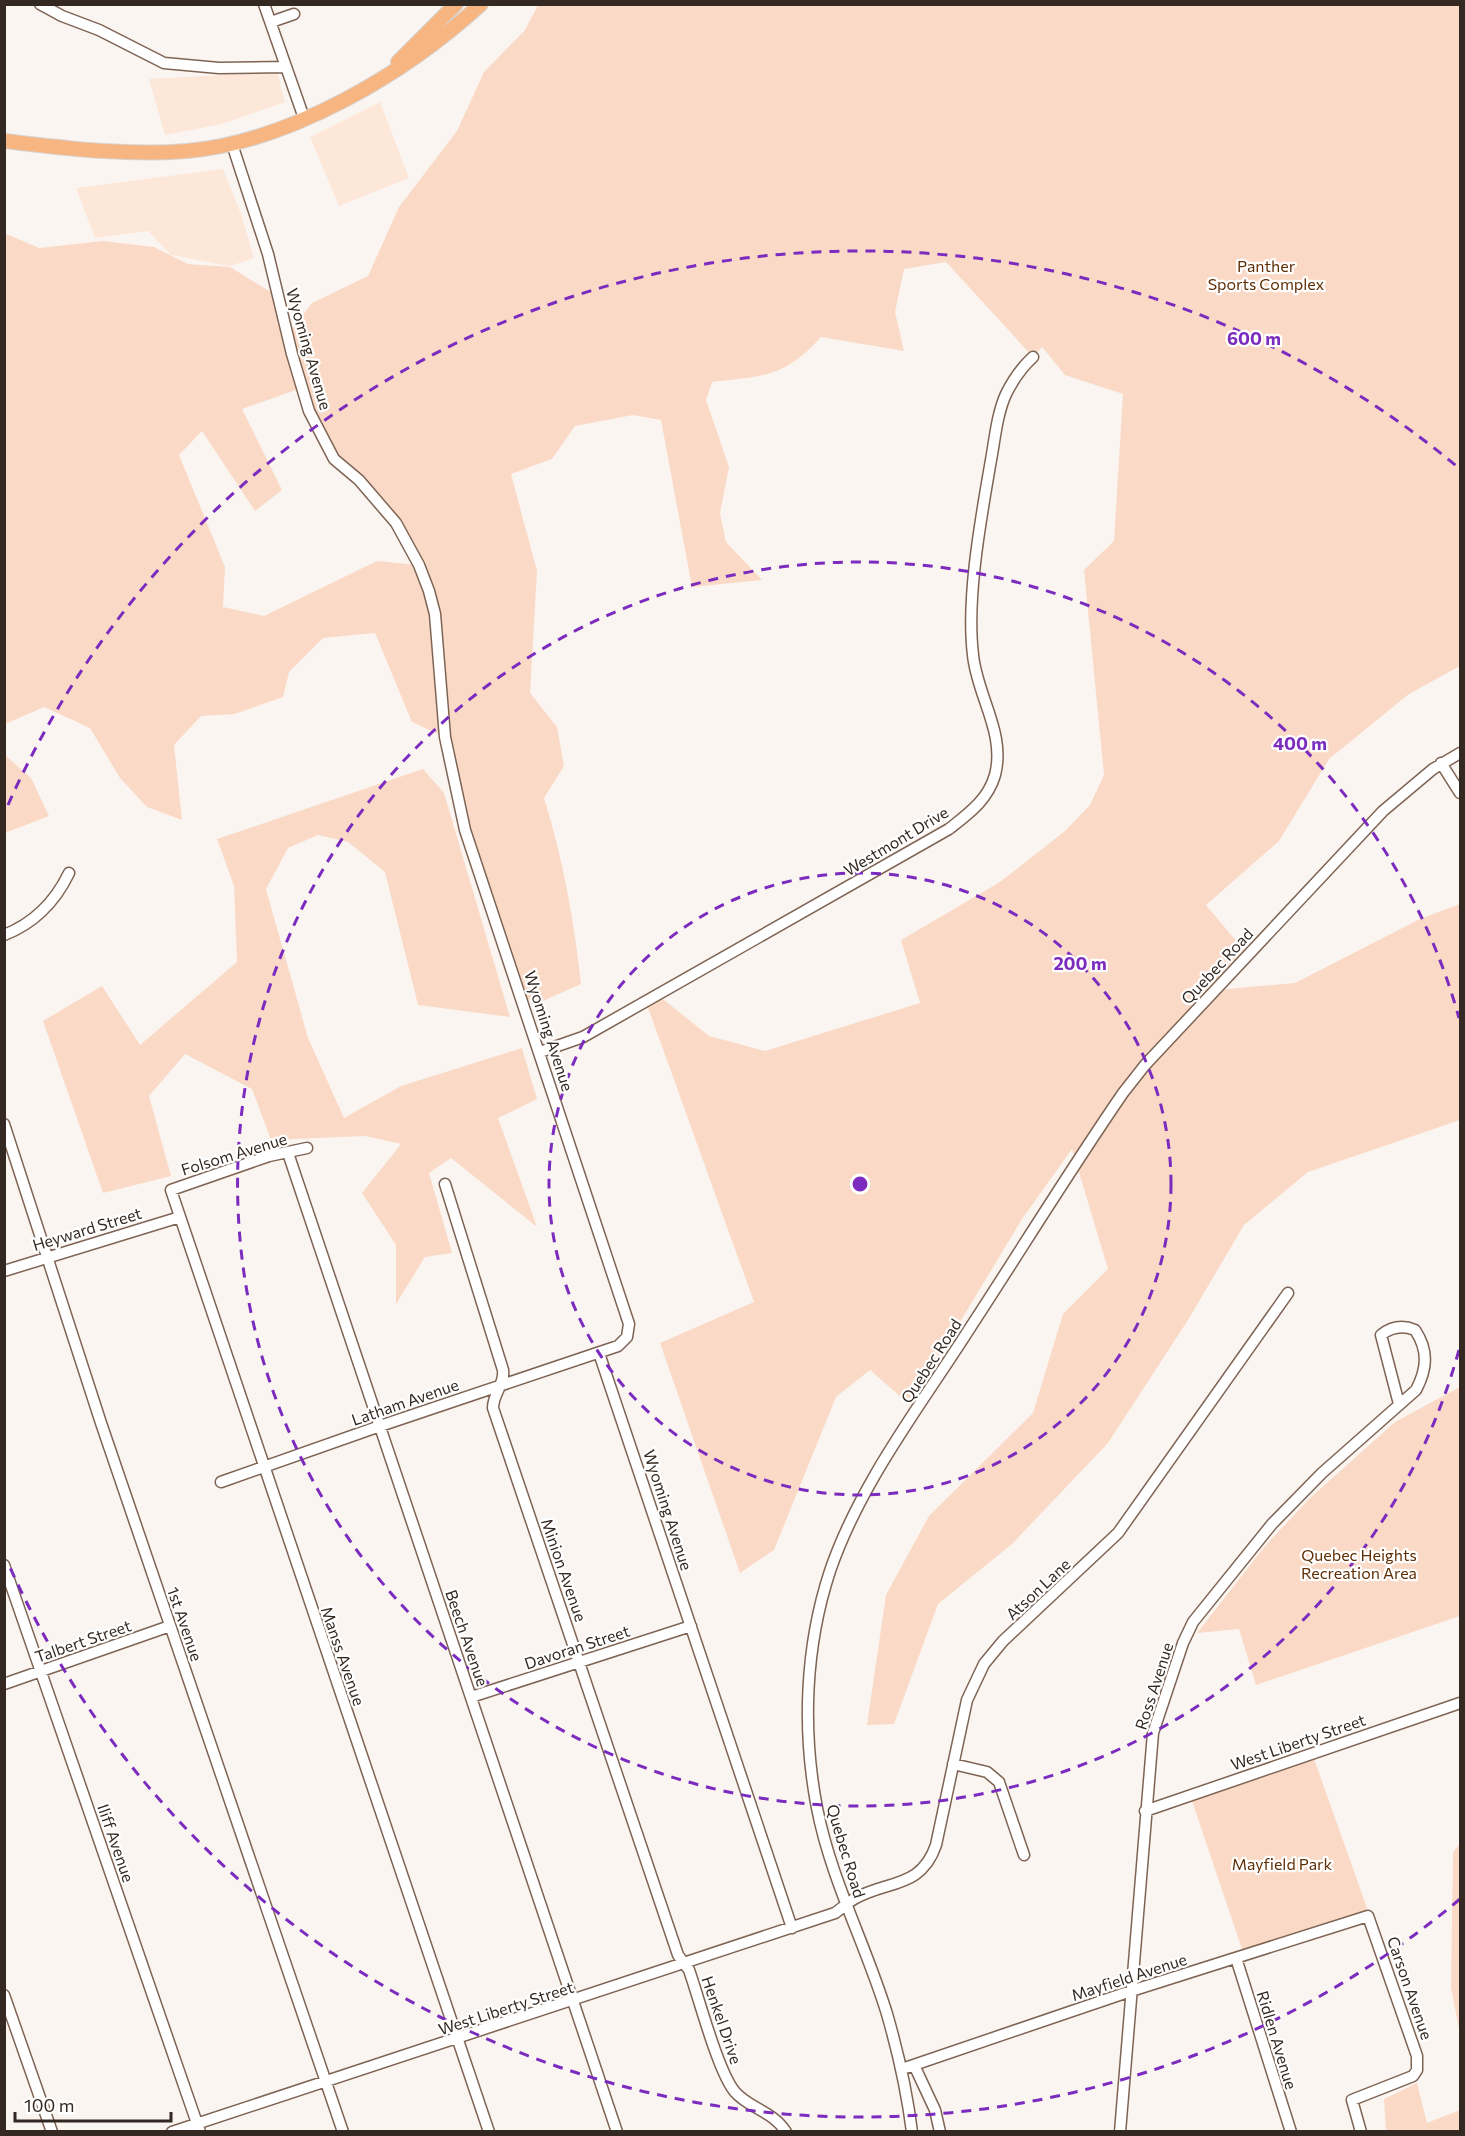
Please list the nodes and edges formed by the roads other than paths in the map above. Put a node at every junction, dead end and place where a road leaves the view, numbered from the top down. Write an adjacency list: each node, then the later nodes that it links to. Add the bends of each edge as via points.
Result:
1 (40, 4): 7 (street, via 164,63 219,68)
2 (264, 4): 6 (street)
3 (456, 4): 8 (main road)
4 (482, 4): 8 (main road, via 430,48)
5 (294, 14): 6 (street)
6 (270, 22): 7 (street)
7 (285, 67): 9 (street)
8 (386, 74): 9 (main road, via 348,98)
9 (304, 118): 11 (main road)
10 (4, 141): 11 (main road, via 125,153 190,151)
11 (232, 144): 18 (street, Wyoming Avenue, via 268,254 309,411 334,459 359,480 396,524 429,591 435,614 445,737 465,830)
12 (1033, 357): 18 (street, Westmont Drive, via 1006,394 997,422 977,550 973,655 997,752 994,776 982,801 949,829 659,996 583,1038)
13 (1461, 753): 14 (street, Quebec Road)
14 (1441, 764): 15 (street); 45 (street, Quebec Road, via 1383,811 1145,1065 1123,1093 864,1497 831,1569 822,1601 808,1705 817,1810)
15 (1461, 793)
16 (69, 873): 17 (street, via 45,910)
17 (4, 935)
18 (540, 1052): 28 (street, Wyoming Avenue, via 629,1324 624,1342)
19 (4, 1124): 25 (street, 1st Avenue, via 46,1247)
20 (307, 1148): 21 (street, Folsom Avenue)
21 (288, 1153): 23 (street, Folsom Avenue); 31 (street, Beech Avenue)
22 (445, 1184): 29 (street, Minion Avenue, via 503,1370)
23 (171, 1190): 24 (street, Manss Avenue)
24 (180, 1217): 25 (street, Heyward Street); 32 (street, Manss Avenue)
25 (46, 1257): 26 (street, Heyward Street); 35 (street, 1st Avenue)
26 (4, 1271)
27 (1288, 1293): 42 (street, Atson Lane, via 1118,1533 1003,1641 984,1664 967,1700)
28 (599, 1353): 29 (street, Latham Avenue); 36 (street, Wyoming Avenue)
29 (501, 1385): 31 (street, Latham Avenue); 37 (street, Minion Avenue, via 492,1408)
30 (1399, 1404): 30 (street, Ross Avenue, via 1416,1390 1426,1352 1415,1330 1403,1327 1381,1335); 43 (street, Ross Avenue, via 1272,1524 1193,1623 1156,1719)
31 (380, 1426): 32 (street, Latham Avenue); 40 (street, Beech Avenue)
32 (263, 1466): 33 (street, Latham Avenue); 53 (street, Manss Avenue)
33 (221, 1482)
34 (4, 1565): 38 (street, Iliff Avenue)
35 (170, 1626): 38 (street, Talbert Street); 56 (street, 1st Avenue)
36 (691, 1626): 37 (street, Davoran Street); 47 (street, Wyoming Avenue)
37 (579, 1662): 40 (street, Davoran Street); 49 (street, Minion Avenue)
38 (41, 1672): 39 (street, Talbert Street); 57 (street, Iliff Avenue)
39 (4, 1684)
40 (471, 1697): 52 (street, Beech Avenue)
41 (1461, 1703): 43 (street, West Liberty Street)
42 (952, 1764): 44 (street, via 987,1772 999,1782); 45 (street, Atson Lane, via 936,1845 928,1863 913,1876)
43 (1145, 1811): 50 (street, Ross Avenue)
44 (1024, 1855)
45 (846, 1905): 47 (street, West Liberty Street, via 836,1913); 55 (street, Quebec Road)
46 (1368, 1916): 48 (street, Mayfield Avenue); 68 (street, Carson Avenue, via 1417,2056 1417,2070 1410,2078 1352,2100)
47 (792, 1928): 49 (street, West Liberty Street)
48 (1236, 1958): 50 (street, Mayfield Avenue); 67 (street, Ridlen Avenue)
49 (684, 1965): 52 (street, West Liberty Street); 63 (street, Henkel Drive, via 729,2085 747,2102 772,2116)
50 (1131, 1991): 54 (street, Mayfield Avenue); 66 (street, Ross Avenue)
51 (4, 1995): 58 (street)
52 (574, 2002): 53 (street, West Liberty Street); 62 (street, Beech Avenue)
53 (457, 2039): 56 (street, West Liberty Street); 61 (street, Manss Avenue)
54 (914, 2065): 55 (street, Mayfield Avenue); 65 (street, via 935,2110)
55 (902, 2069): 64 (street, Quebec Road)
56 (326, 2082): 57 (street, West Liberty Street); 60 (street, 1st Avenue)
57 (198, 2127): 59 (street, West Liberty Street)
58 (52, 2132)
59 (172, 2132)
60 (343, 2132)
61 (489, 2132)
62 (618, 2132)
63 (786, 2132)
64 (912, 2132)
65 (940, 2132)
66 (1119, 2132)
67 (1291, 2132)
68 (1361, 2132)

